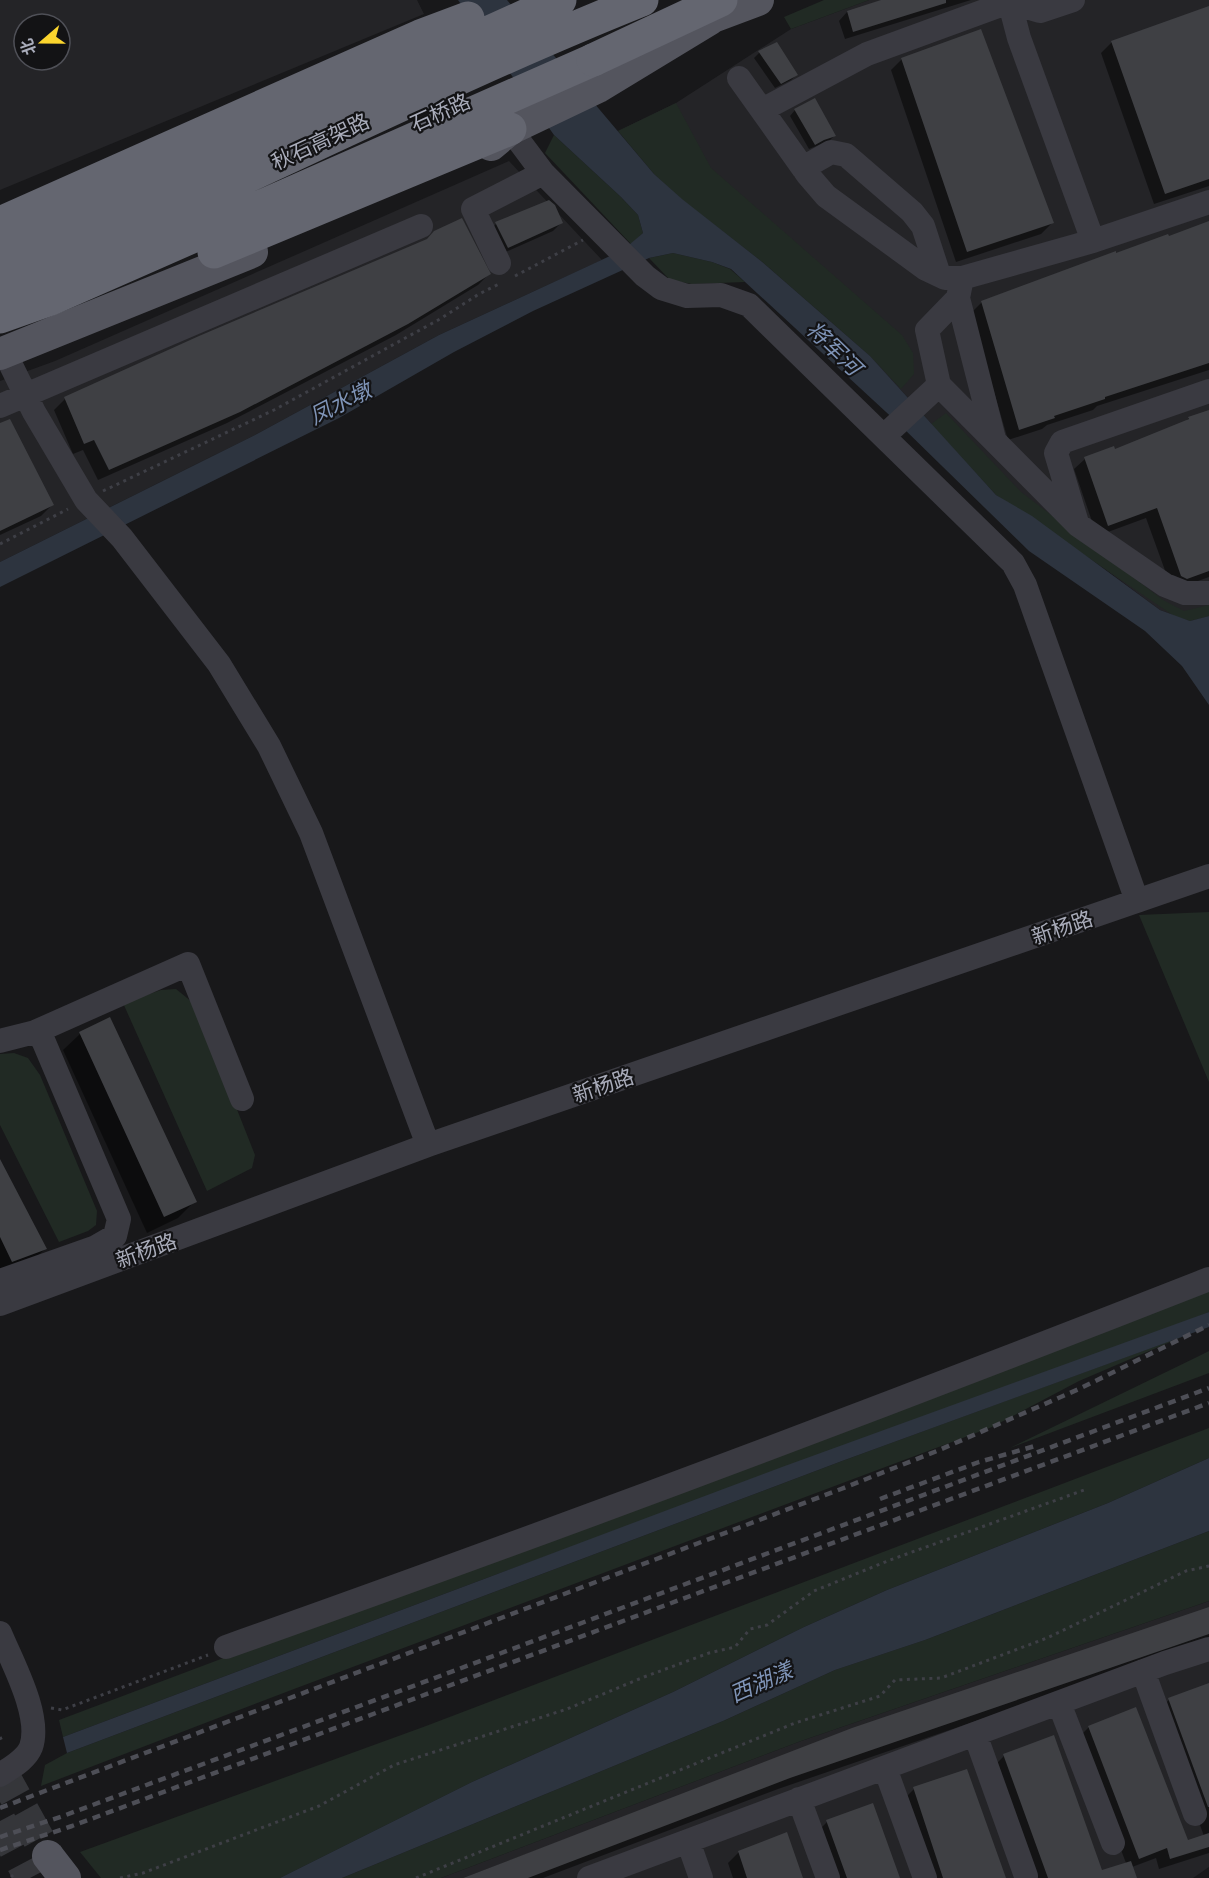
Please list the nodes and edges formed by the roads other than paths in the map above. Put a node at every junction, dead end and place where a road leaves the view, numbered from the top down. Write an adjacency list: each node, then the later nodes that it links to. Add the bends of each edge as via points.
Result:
1 (515, 0): 9 (highway)
2 (522, 0): 9 (main road)
3 (560, 0): 20 (highway, 秋石高架路)
4 (642, 0): 23 (highway, 秋石高架路, via 417,96)
5 (758, 0): 8 (main road, 石桥路)
6 (1073, 0): 7 (street, via 1040,11)
7 (1009, 1): 11 (street, via 867,54); 19 (street)
8 (713, 6): 12 (main road, via 598,87); 24 (main road, 石桥路, via 474,97); 25 (highway, bridge, via 51,300)
9 (456, 27): 16 (highway, via 420,36); 18 (main road)
10 (739, 78): 11 (street)
11 (762, 110): 13 (street)
12 (512, 127): 14 (street); 26 (highway, via 102,300)
13 (803, 168): 22 (street, via 826,195 926,269); 22 (street, via 831,152 846,155 912,212)
14 (543, 173): 21 (street, via 473,209); 31 (street, via 661,288 687,296 721,295 749,305)
15 (1209, 202): 19 (street)
16 (0, 223)
17 (421, 226): 29 (street)
18 (0, 239)
19 (1094, 241): 22 (street)
20 (0, 253)
21 (499, 263)
22 (953, 284): 27 (street, via 927,330); 32 (street)
23 (0, 287)
24 (0, 306)
25 (0, 317)
26 (2, 348): 29 (street)
27 (939, 385): 31 (street); 32 (street)
28 (1209, 391): 33 (street, via 1062,442 1056,453)
29 (26, 396): 30 (street); 40 (street, via 99,514 219,664 269,746 311,833)
30 (0, 406)
31 (884, 436): 36 (street, via 998,546 1025,585)
32 (994, 441): 33 (street)
33 (1078, 525): 34 (street, via 1165,585 1185,593)
34 (1209, 593)
35 (1209, 876): 36 (street, 新杨路)
36 (1137, 901): 40 (street, 新杨路)
37 (34, 1032): 38 (street); 39 (street, via 188,964); 42 (street, via 43,1040 119,1219 115,1236 96,1247)
38 (0, 1041)
39 (242, 1099)
40 (428, 1145): 43 (street, 新杨路)
41 (1209, 1280): 45 (street, via 498,1550)
42 (0, 1281)
43 (0, 1304)
44 (0, 1633): 51 (street, via 28,1703 33,1730 30,1749)
45 (226, 1647)
46 (1209, 1649): 47 (street)
47 (1143, 1671): 48 (street); 53 (street)
48 (1059, 1703): 49 (street); 55 (street)
49 (975, 1734): 50 (street); 56 (street)
50 (885, 1768): 52 (street); 60 (street)
51 (0, 1775)
52 (799, 1799): 54 (street); 59 (street)
53 (1195, 1814)
54 (688, 1841): 57 (street); 58 (street)
55 (1113, 1843)
56 (1026, 1876)
57 (589, 1878)
58 (701, 1878)
59 (828, 1878)
60 (925, 1878)

